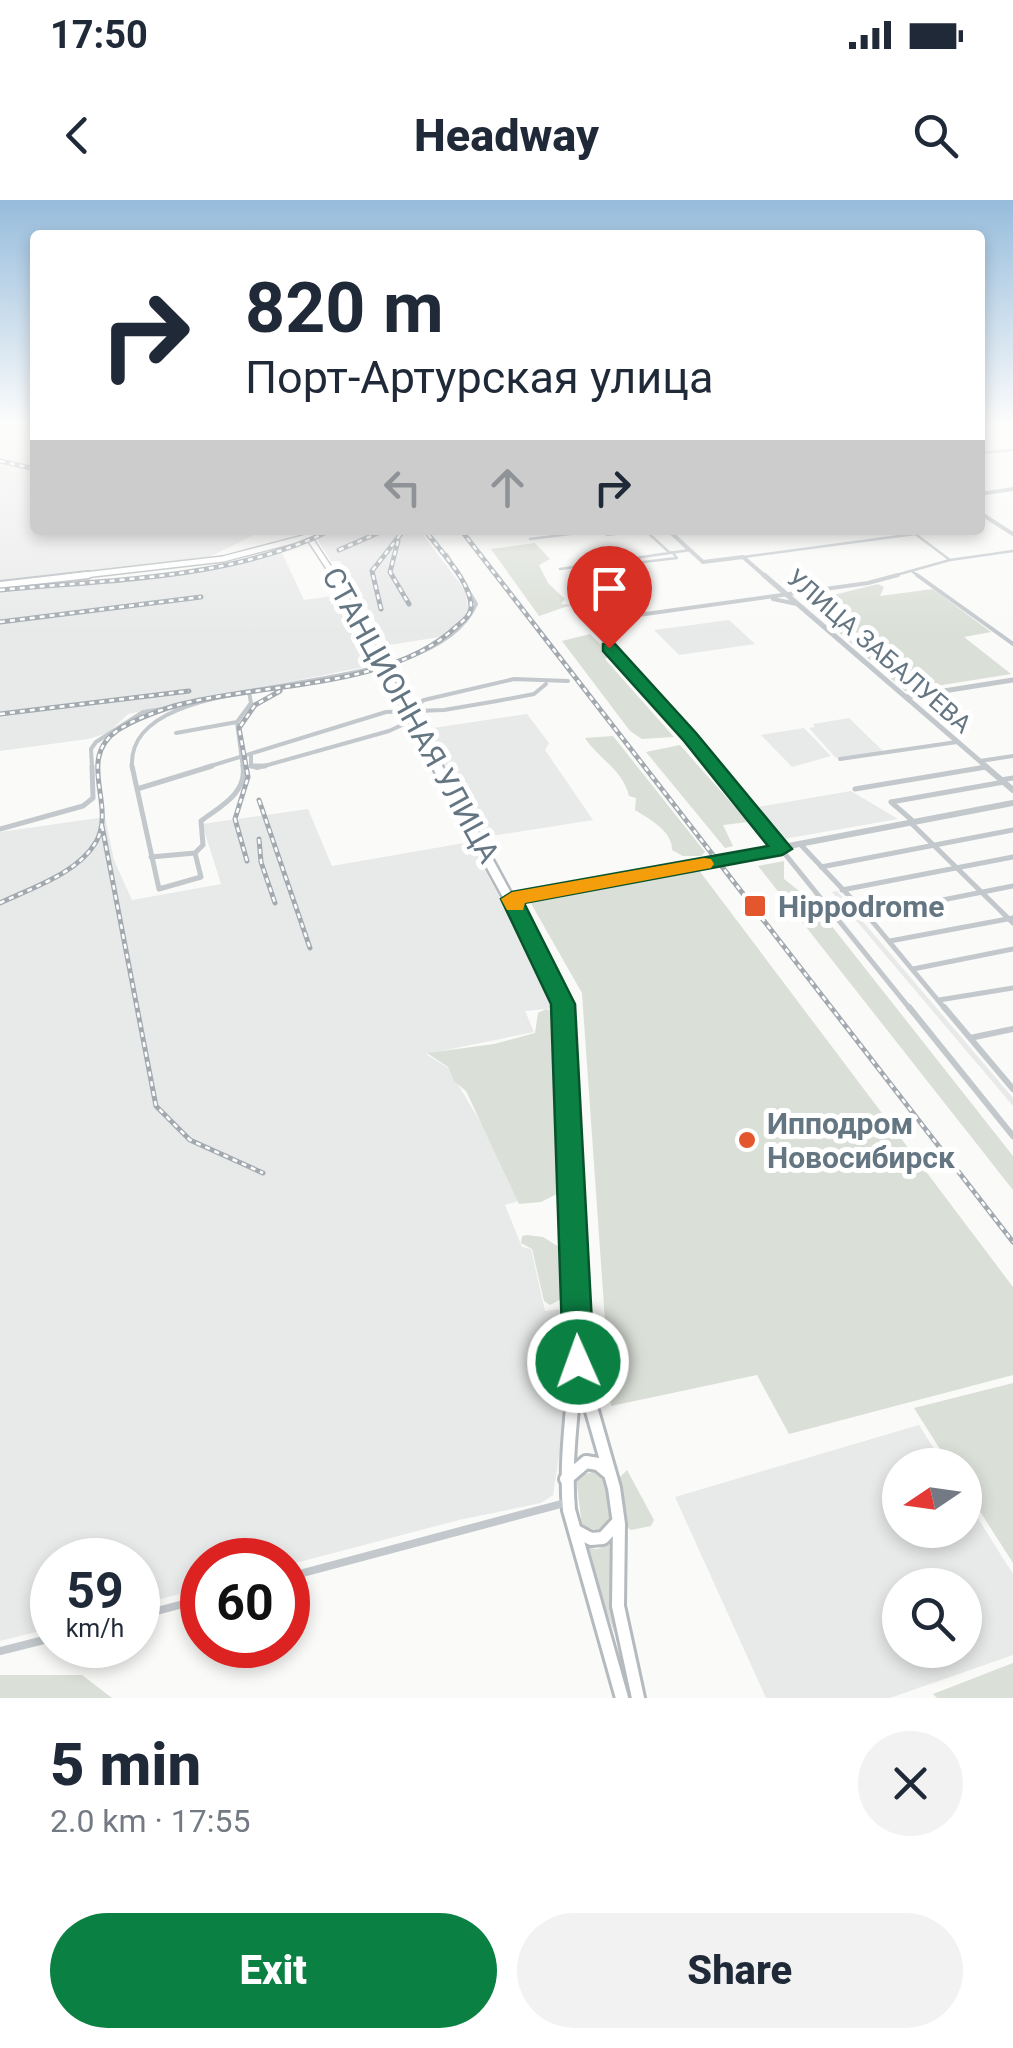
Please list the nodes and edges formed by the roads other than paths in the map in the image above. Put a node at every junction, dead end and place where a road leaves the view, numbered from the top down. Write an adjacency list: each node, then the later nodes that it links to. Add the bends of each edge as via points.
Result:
1 (985, 517): 2 (street)
2 (1011, 532)
3 (299, 535): 18 (main road, via 223,559)
4 (310, 535): 24 (main road, СТАНЦИОННАЯ УЛИЦА)
5 (653, 535): 11 (street)
6 (674, 535): 9 (street)
7 (893, 535): 13 (street)
8 (917, 535): 14 (street)
9 (690, 550): 11 (street); 13 (street, via 702,562)
10 (1013, 550): 14 (street)
11 (671, 553): 15 (street, via 677,558); 16 (street)
12 (447, 554): 24 (street, via 472,591 474,612 446,641)
13 (743, 557): 19 (street, УЛИЦА ЗАБАЛУЕВА)
14 (950, 560): 17 (street)
15 (608, 566)
16 (560, 569)
17 (910, 571): 19 (street); 23 (street)
18 (0, 585)
19 (786, 594): 20 (street); 21 (street, УЛИЦА ЗАБАЛУЕВА); 22 (street)
20 (766, 598): 21 (street); 22 (street)
21 (798, 604): 29 (street, УЛИЦА ЗАБАЛУЕВА)
22 (587, 621): 52 (street)
23 (1013, 644)
24 (383, 666): 28 (street); 31 (main road, СТАНЦИОННАЯ УЛИЦА)
25 (568, 680): 27 (street)
26 (1013, 680): 29 (street)
27 (546, 684): 31 (street, via 534,694); 31 (street, via 528,677 486,684)
28 (249, 692): 30 (street); 32 (street, via 251,703)
29 (905, 697): 34 (street, УЛИЦА ЗАБАЛУЕВА)
30 (187, 704): 43 (street, via 135,741 130,760); 48 (street, via 143,712 96,742 93,798 85,807)
31 (404, 711): 35 (street); 35 (street, via 402,724 389,732 257,768); 61 (main road, СТАНЦИОННАЯ УЛИЦА)
32 (237, 722): 33 (street); 37 (street)
33 (176, 734)
34 (957, 742): 38 (street); 39 (street, УЛИЦА ЗАБАЛУЕВА)
35 (251, 754): 37 (street)
36 (1013, 756): 39 (street)
37 (243, 757): 43 (street); 53 (street, via 238,792 203,816 202,849)
38 (840, 759)
39 (980, 761): 40 (street, УЛИЦА ЗАБАЛУЕВА)
40 (986, 767): 42 (street, УЛИЦА ЗАБАЛУЕВА); 44 (street)
41 (1013, 778): 42 (street)
42 (1002, 781): 45 (street, УЛИЦА ЗАБАЛУЕВА); 47 (street, via 891,802)
43 (137, 789): 54 (street)
44 (855, 790)
45 (1013, 790)
46 (1013, 802): 47 (street)
47 (912, 823): 50 (street); 51 (street)
48 (0, 829)
49 (1013, 830): 51 (street)
50 (800, 845): 52 (street); 56 (street)
51 (934, 846): 56 (street); 57 (street)
52 (782, 849): 61 (street); 74 (street)
53 (195, 853): 54 (street); 54 (street, via 201,877 159,888)
54 (152, 857)
55 (1013, 857): 57 (street)
56 (820, 867): 59 (street)
57 (957, 868): 59 (street); 60 (street)
58 (1013, 886): 60 (street)
59 (842, 890): 62 (street)
60 (982, 892): 62 (street); 63 (street)
61 (512, 899): 75 (main road, СТАНЦИОННАЯ УЛИЦА, via 563,1004)
62 (868, 915): 64 (street)
63 (1011, 920): 64 (street)
64 (890, 942): 66 (street)
65 (1013, 949): 66 (street)
66 (913, 970): 68 (street)
67 (1013, 988): 68 (street)
68 (939, 1000): 70 (street)
69 (1013, 1029): 70 (street)
70 (970, 1038): 72 (street)
71 (1013, 1075): 72 (street)
72 (1003, 1077): 73 (street)
73 (1013, 1090)
74 (1013, 1136)
75 (578, 1362): 76 (main road); 77 (main road)
76 (610, 1475): 77 (main road, via 587,1462); 79 (main road)
77 (566, 1479): 78 (main road)
78 (568, 1502): 80 (main road); 81 (street)
79 (618, 1518): 80 (main road, via 603,1538 582,1537); 85 (main road, via 618,1606)
80 (574, 1529): 84 (main road)
81 (310, 1570)
82 (30, 1644): 83 (street)
83 (0, 1652)
84 (622, 1698)
85 (638, 1698)

